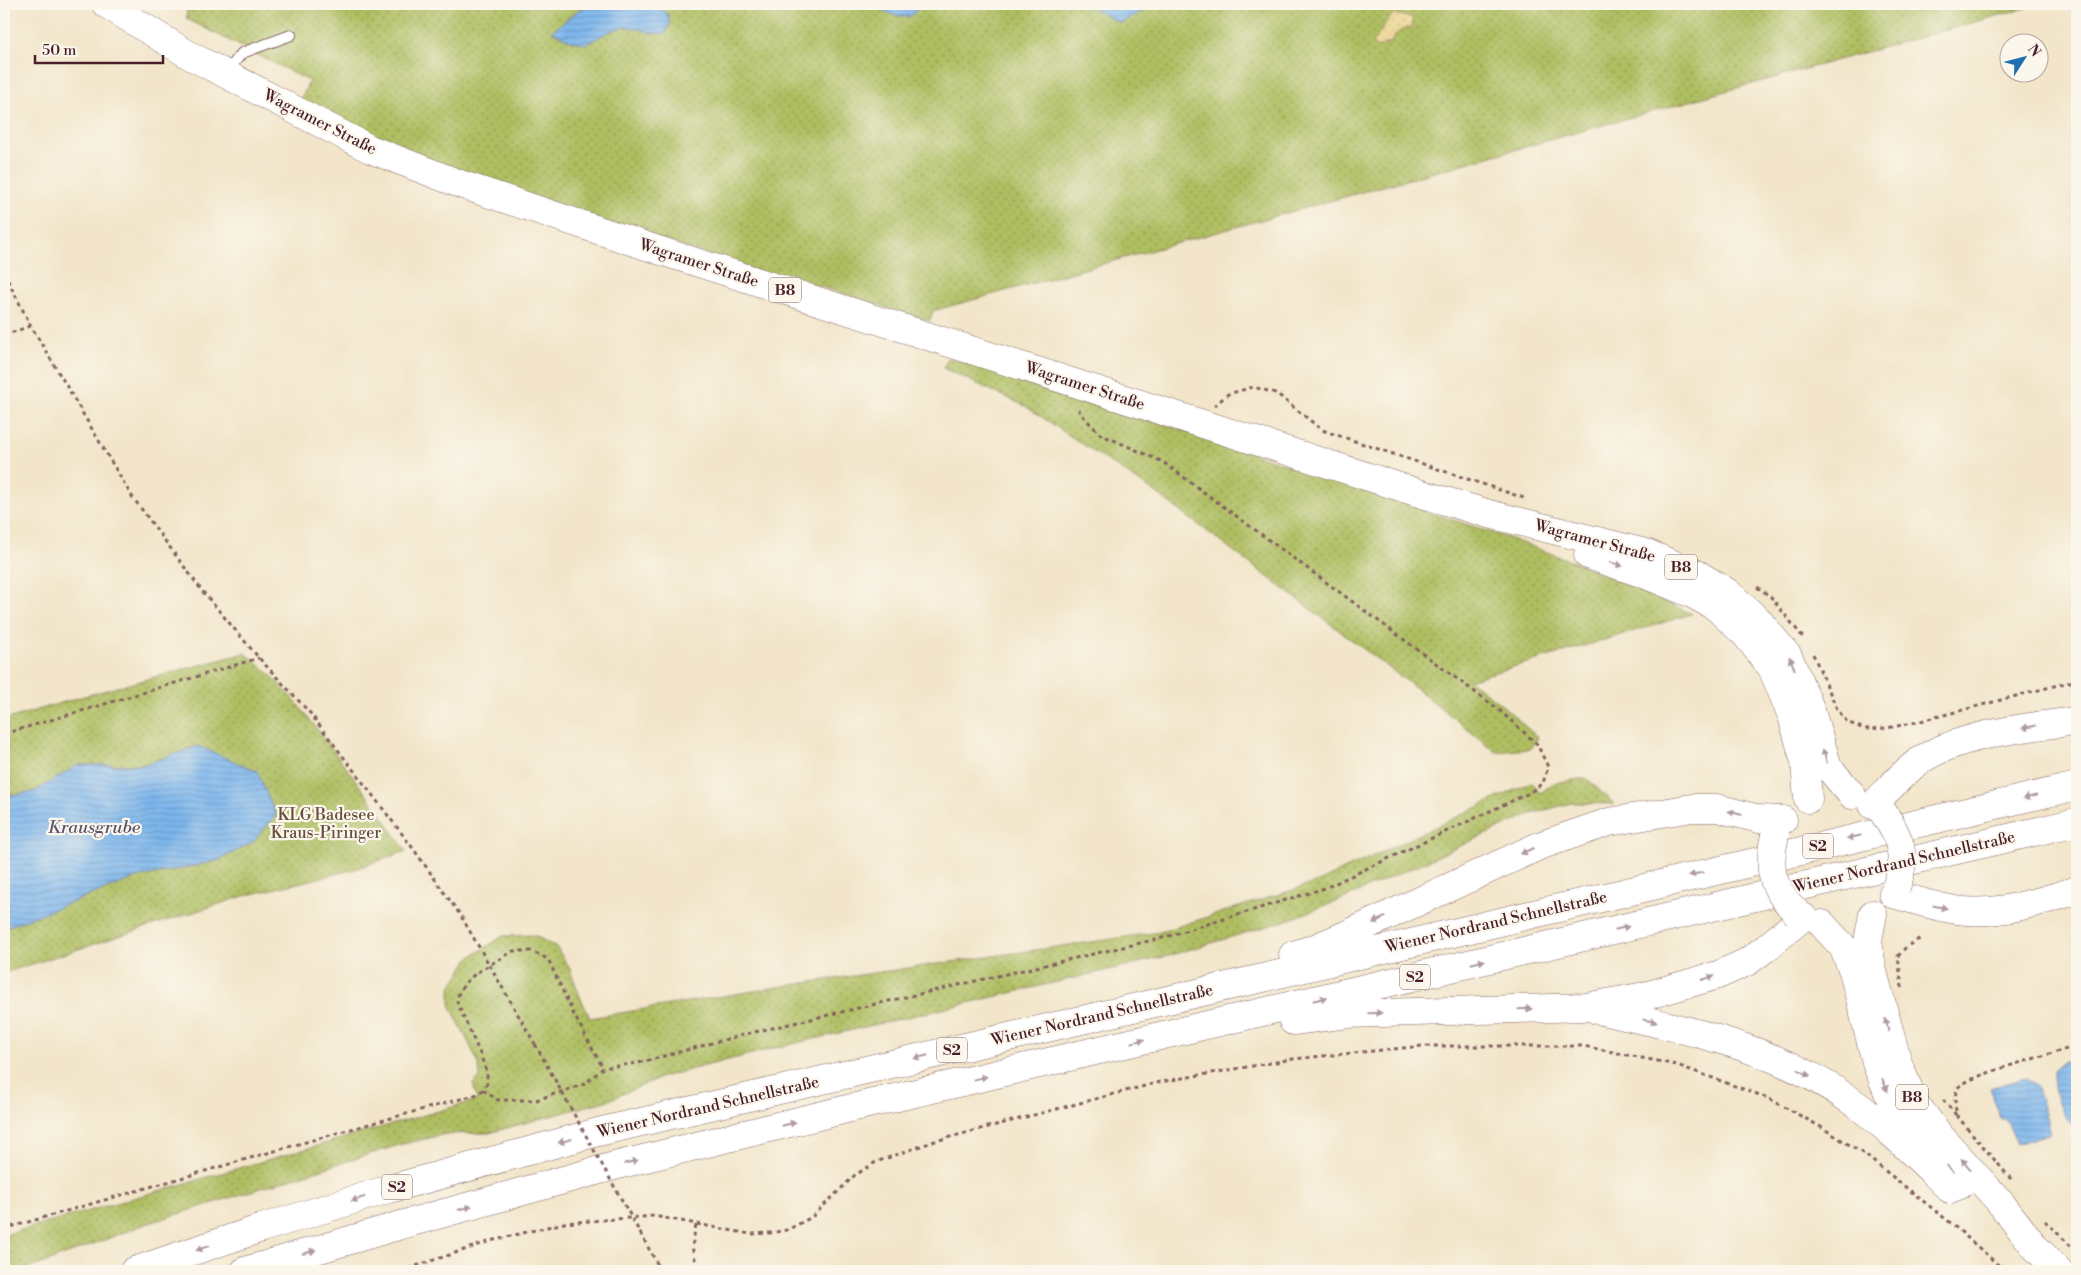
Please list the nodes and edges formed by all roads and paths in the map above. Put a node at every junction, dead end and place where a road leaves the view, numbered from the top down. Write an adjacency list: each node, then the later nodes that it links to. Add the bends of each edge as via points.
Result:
1 (106, 4): 3 (main road, Wagramer Straße / B8)
2 (292, 35): 3 (lane, via 242,53)
3 (225, 74): 7 (main road, Wagramer Straße / B8, via 370,149 460,184)
4 (4, 273): 5 (path)
5 (31, 326): 6 (path); 8 (path, via 131,495 203,592)
6 (4, 335)
7 (1082, 385): 9 (main road, Wagramer Straße / B8, via 1489,514 1646,553 1697,574 1727,592 1758,620 1788,656); 28 (path, via 1079,412 1100,434 1164,462 1498,709 1537,744 1548,767 1542,783 1529,793 1324,888 1162,938 746,1034 638,1063)
8 (259, 658): 11 (path); 22 (path, via 310,714 412,847)
9 (1801, 712): 13 (main road, B8); 14 (main road, B8, one-way to 9, via 1828,767)
10 (2077, 721): 14 (main road, one-way to 14, via 1989,734 1949,747 1924,758)
11 (4, 734)
12 (2077, 786): 23 (main road, Wiener Nordrand Schnellstraße / S2, one-way to 23)
13 (1808, 799): 14 (main road, via 1829,794); 16 (main road, via 1791,811)
14 (1869, 804): 18 (main road, B8, bridge, via 1896,831 1902,854 1900,877)
15 (2077, 822): 26 (main road, Wiener Nordrand Schnellstraße / S2, one-way to 15)
16 (1779, 827): 20 (main road, B8, bridge, via 1770,857 1773,880 1784,900); 23 (main road, one-way to 23, via 1717,808 1692,808 1581,830 1316,948 1281,958)
17 (2077, 890): 18 (main road, one-way to 17, via 1932,906 1959,911 1998,910 2036,903)
18 (1894, 891): 19 (main road)
19 (1874, 914): 20 (main road, via 1845,925); 37 (main road, B8, one-way to 19, via 1914,1102 1898,1063 1872,968 1868,941)
20 (1807, 918): 25 (main road, one-way to 20, via 1645,996 1718,975 1747,962); 33 (main road, B8, one-way to 33, via 1843,947 1853,971 1877,1066 1896,1111 1915,1139)
21 (1921, 938): 24 (path, via 1898,956)
22 (490, 964): 28 (path, via 513,951 531,951 548,959); 29 (path, via 466,982 457,1002 488,1074); 42 (path, bridge)
23 (1241, 983): 39 (main road, Wiener Nordrand Schnellstraße / S2, one-way to 39, via 598,1132 389,1189)
24 (1903, 996)
25 (1586, 1007): 26 (main road, one-way to 25, via 1292,1021 1348,1014); 33 (main road, one-way to 33, via 1728,1041 1772,1058 1815,1079 1880,1122 1950,1189)
26 (1255, 1014): 40 (main road, Wiener Nordrand Schnellstraße / S2, one-way to 26, via 618,1165)
27 (2077, 1046): 31 (path, via 1964,1082 1958,1088)
28 (603, 1068): 29 (path, via 585,1084 536,1100 498,1100)
29 (483, 1090): 36 (path, via 476,1096)
30 (1941, 1098): 31 (path)
31 (1957, 1116): 32 (path)
32 (2015, 1184)
33 (1960, 1185): 37 (main road, B8, via 1988,1213)
34 (2044, 1220): 38 (path)
35 (696, 1225): 41 (path, via 654,1216 564,1223 494,1240); 43 (path, via 692,1247); 44 (path, via 750,1234 787,1230 812,1218 855,1175 876,1162 944,1139 1160,1082 1293,1058 1424,1046 1583,1046 1678,1065 1768,1098 1864,1154)
36 (4, 1229)
37 (2034, 1247): 45 (main road, B8)
38 (2077, 1252)
39 (134, 1271)
40 (245, 1271)
41 (401, 1271)
42 (662, 1271)
43 (698, 1271)
44 (2005, 1271)
45 (2059, 1271)

